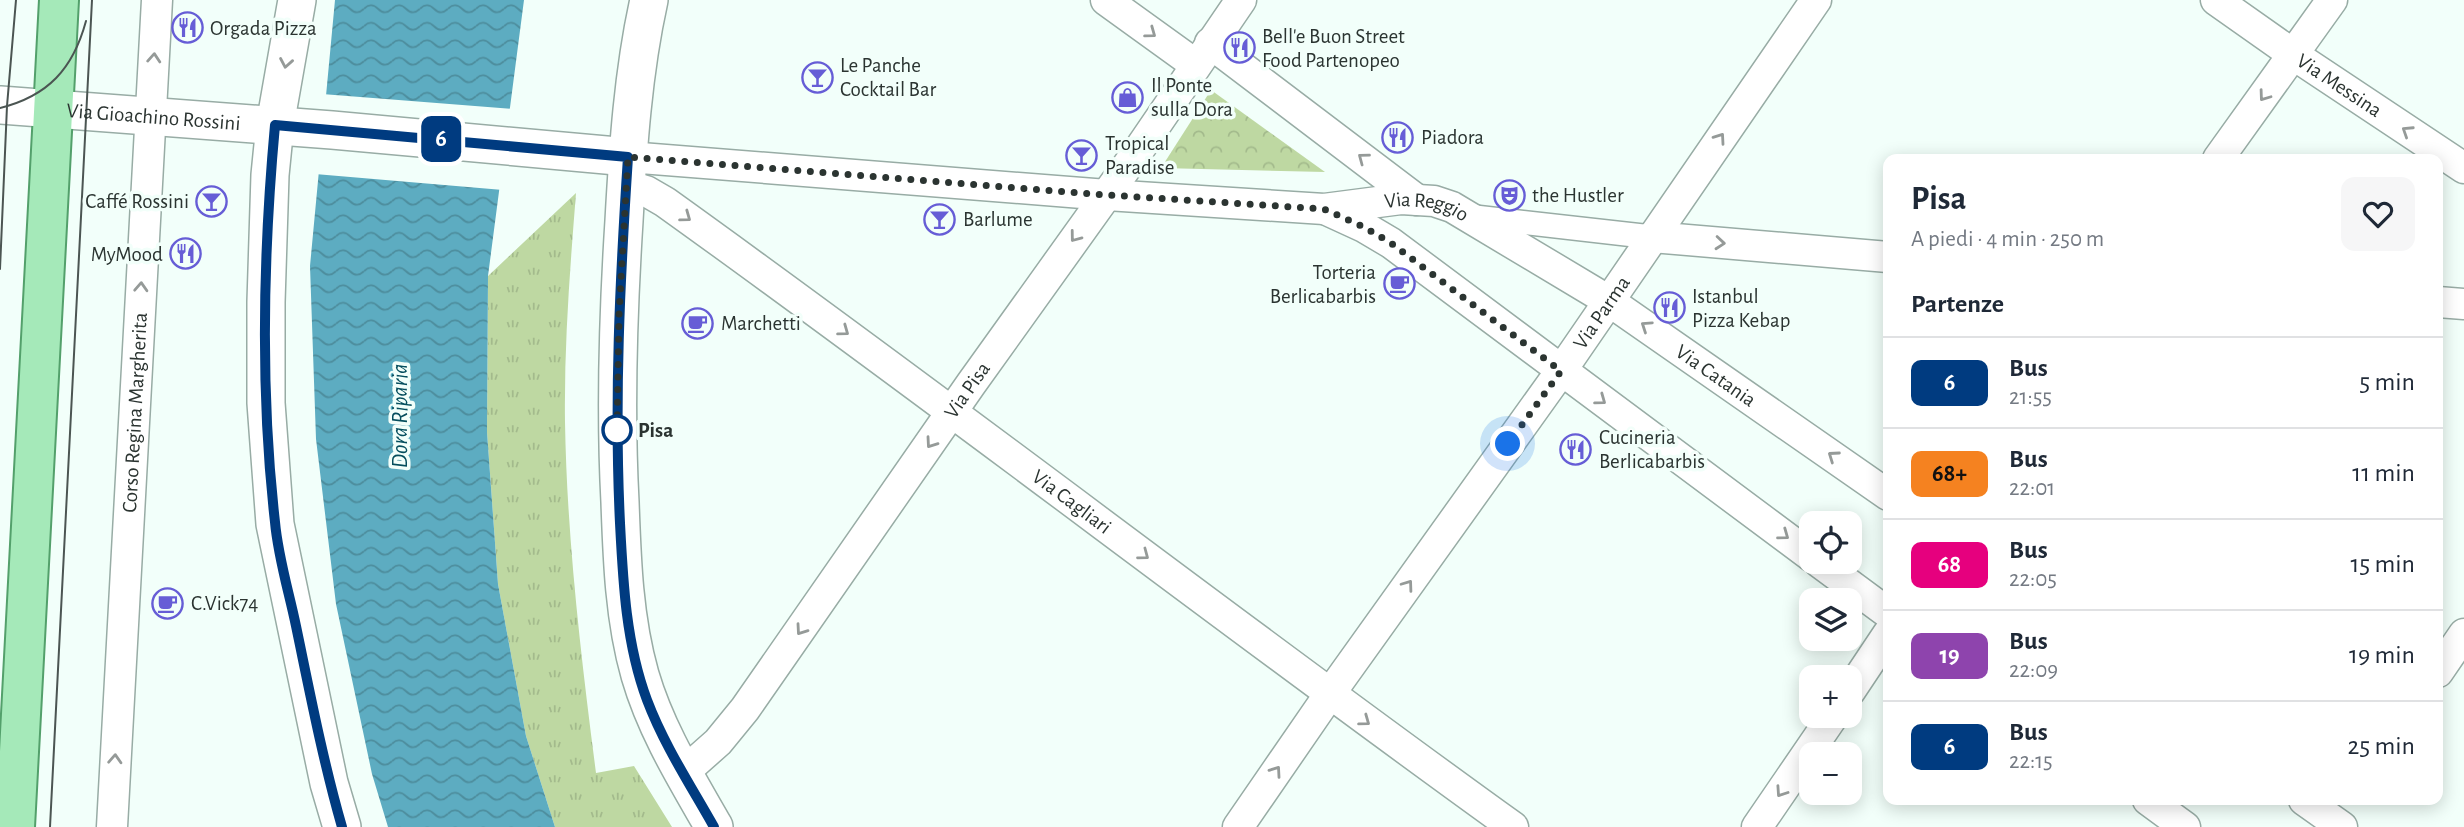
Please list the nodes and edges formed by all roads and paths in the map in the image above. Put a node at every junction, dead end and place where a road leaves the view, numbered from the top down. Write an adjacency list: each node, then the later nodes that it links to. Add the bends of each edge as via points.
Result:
1 (58, 0): 13 (main road)
2 (158, 0): 14 (street, Corso Regina Margherita, one-way to 2)
3 (297, 0): 15 (street, one-way to 15)
4 (649, 0): 20 (street)
5 (1106, 0): 10 (street, one-way to 10)
6 (1241, 0): 10 (street, Via Pisa)
7 (1816, 0): 25 (street, Via Parma, one-way to 7)
8 (2216, 0): 11 (street, Via Messina)
9 (2332, 0): 11 (street)
10 (1203, 54): 21 (street, Via Pisa); 22 (street, one-way to 10)
11 (2294, 55): 16 (street, one-way to 16); 18 (street, Via Messina, one-way to 11)
12 (0, 105): 13 (street, Via Gioachino Rossini)
13 (53, 109): 14 (street, Via Gioachino Rossini); 46 (main road)
14 (150, 116): 15 (street, Via Gioachino Rossini); 47 (street, Corso Regina Margherita, one-way to 14)
15 (290, 126): 20 (street, Via Gioachino Rossini, via 589,153); 48 (street, via 270,175 267,403 275,524)
16 (2222, 154)
17 (2443, 154): 19 (street, Via Messina, one-way to 17)
18 (2443, 154)
19 (2464, 168)
20 (627, 171): 21 (street, Via Reggio); 31 (street, Via Cagliari, one-way to 31, via 646,191); 42 (street, via 617,412 626,603 647,700)
21 (1107, 195): 23 (street, Via Reggio); 31 (street, Via Pisa, one-way to 31)
22 (1417, 200): 23 (street, Via Reggio); 24 (street, Via Reggio, via 1434,201)
23 (1324, 209): 30 (street, via 1391,243)
24 (1468, 216): 25 (street, Via Reggio); 27 (street, Via Catania)
25 (1652, 237): 26 (street, Via Reggio, one-way to 26); 27 (street, Via Parma)
26 (1883, 257)
27 (1609, 301): 30 (street, Via Parma); 32 (street, Via Catania, one-way to 27)
28 (2443, 302): 29 (street)
29 (2464, 304)
30 (1561, 371): 33 (street, one-way to 33); 40 (street, Via Parma, one-way to 30)
31 (953, 411): 40 (street, Via Cagliari, one-way to 40); 42 (street, Via Pisa, one-way to 42, via 745,709 718,742)
32 (1883, 491)
33 (1799, 547)
34 (1835, 574): 35 (street)
35 (1883, 609)
36 (2464, 635): 38 (street)
37 (1883, 642): 39 (street)
38 (2443, 665)
39 (1862, 673)
40 (1329, 695): 50 (street, Via Parma, one-way to 40); 51 (street, Via Cagliari, one-way to 51)
41 (1825, 728): 52 (street, one-way to 52)
42 (683, 773): 49 (street)
43 (2155, 805): 53 (street)
44 (2313, 805): 45 (street)
45 (2339, 819)
46 (15, 827)
47 (112, 827)
48 (342, 827)
49 (714, 827)
50 (1238, 827)
51 (1513, 827)
52 (1756, 827)
53 (2185, 827)

